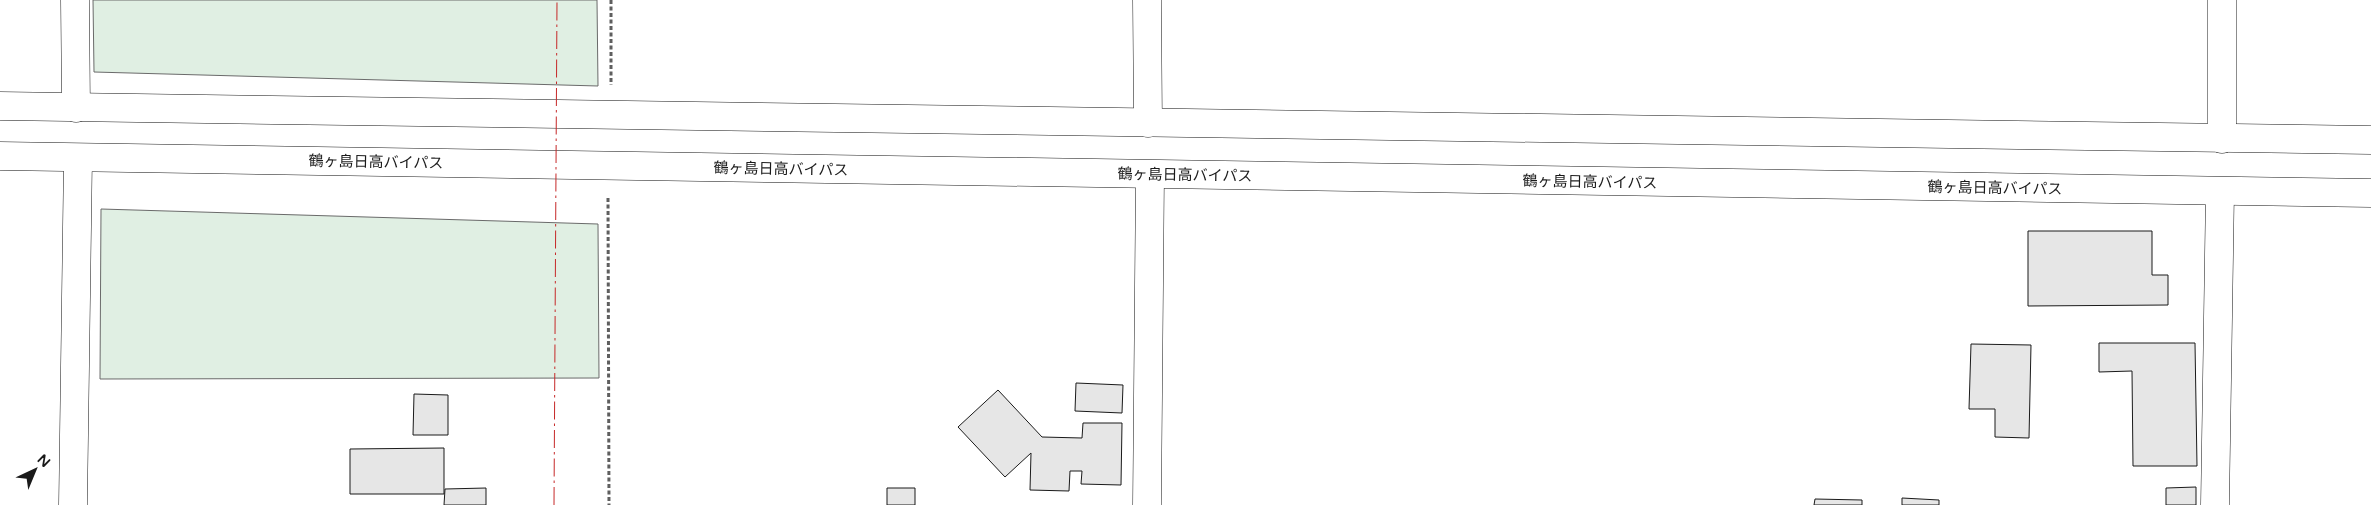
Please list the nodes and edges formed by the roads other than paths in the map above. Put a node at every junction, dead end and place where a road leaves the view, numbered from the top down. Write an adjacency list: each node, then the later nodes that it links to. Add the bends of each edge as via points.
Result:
1 (75, 0): 5 (main road)
2 (1147, 0): 6 (main road)
3 (2222, 0): 7 (main road)
4 (0, 106): 5 (main road)
5 (76, 108): 6 (main road)
6 (1148, 123): 7 (main road)
7 (2222, 138): 8 (main road)
8 (2371, 140)
9 (0, 156): 10 (main road, 鶴ヶ島日高バイパス)
10 (78, 158): 11 (main road, 鶴ヶ島日高バイパス); 14 (main road)
11 (1150, 175): 12 (main road, 鶴ヶ島日高バイパス); 15 (main road)
12 (2220, 192): 13 (main road, 鶴ヶ島日高バイパス); 16 (main road)
13 (2371, 193)
14 (73, 505)
15 (1147, 505)
16 (2215, 505)

